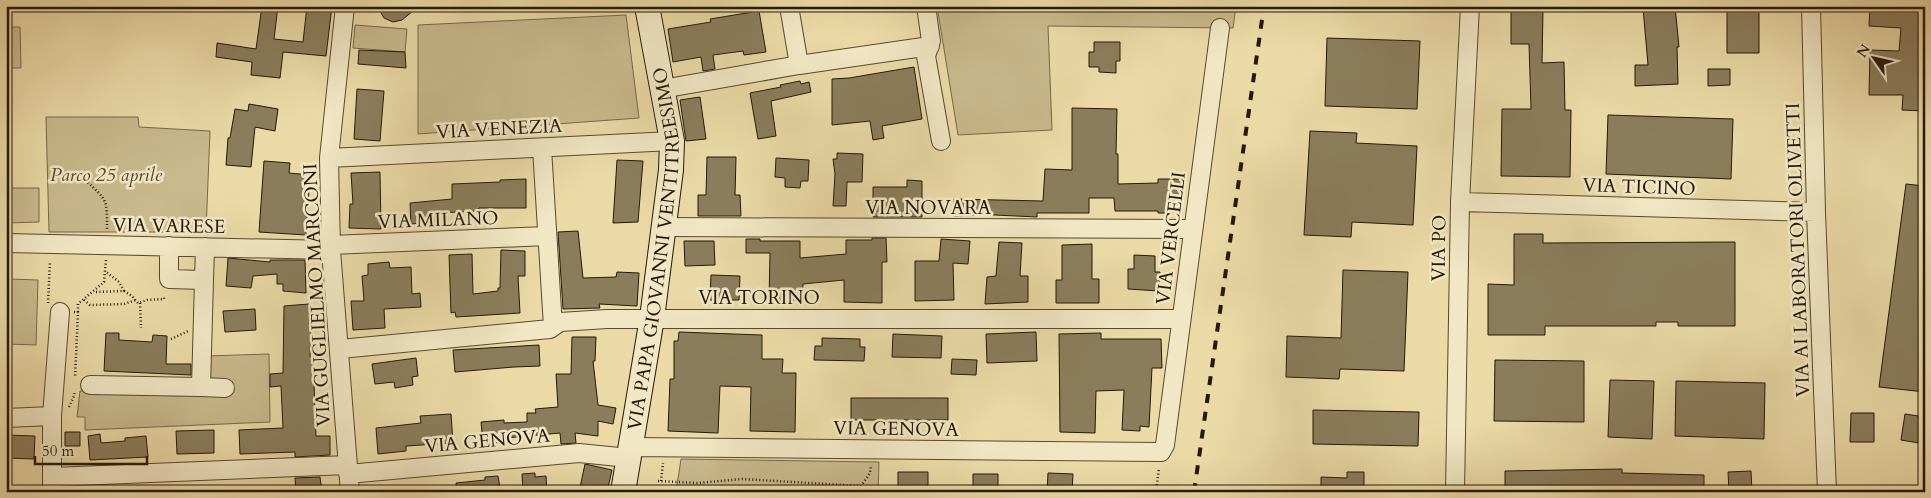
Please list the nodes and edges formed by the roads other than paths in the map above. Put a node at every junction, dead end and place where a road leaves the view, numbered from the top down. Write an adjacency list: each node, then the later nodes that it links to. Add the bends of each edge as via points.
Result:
1 (345, 6): 14 (street, VIA GUGLIELMO MARCONI)
2 (647, 6): 10 (street, VIA PAPA GIOVANNI VENTITREESIMO)
3 (789, 6): 9 (street)
4 (926, 6): 8 (street)
5 (1470, 6): 15 (street, VIA PO)
6 (1811, 6): 16 (street, VIA AI LABORATORI OLIVETTI)
7 (1220, 28): 18 (street, VIA VERCELLI)
8 (930, 46): 9 (street); 11 (street, via 926,56)
9 (798, 65): 10 (street)
10 (662, 89): 12 (street, VIA PAPA GIOVANNI VENTITREESIMO)
11 (941, 141)
12 (672, 142): 13 (street, VIA VENEZIA); 17 (street, VIA PAPA GIOVANNI VENTITREESIMO)
13 (542, 148): 14 (street, VIA VENEZIA); 19 (street)
14 (329, 158): 23 (street, VIA GUGLIELMO MARCONI)
15 (1460, 202): 16 (street, VIA TICINO); 41 (street, VIA PO)
16 (1816, 212): 42 (street, VIA AI LABORATORI OLIVETTI)
17 (664, 227): 18 (street, VIA NOVARA); 26 (street, VIA PAPA GIOVANNI VENTITREESIMO)
18 (1193, 229): 27 (street, VIA VERCELLI)
19 (547, 236): 23 (street, VIA MILANO); 28 (street)
20 (6, 243): 21 (street, VIA VARESE)
21 (169, 246): 22 (street, VIA VARESE); 24 (street, via 169,279)
22 (205, 247): 23 (street, VIA VARESE); 24 (street)
23 (331, 247): 29 (street, VIA GUGLIELMO MARCONI)
24 (204, 280): 31 (street)
25 (60, 312): 33 (street)
26 (652, 318): 27 (street, VIA TORINO); 28 (street, VIA TORINO, via 560,322); 35 (street, VIA PAPA GIOVANNI VENTITREESIMO)
27 (1181, 319): 36 (street, VIA VERCELLI, via 1165,445)
28 (553, 327): 29 (street, VIA TORINO, via 550,330)
29 (340, 349): 37 (street, VIA GUGLIELMO MARCONI)
30 (90, 385): 31 (street)
31 (201, 387): 32 (street)
32 (225, 388)
33 (52, 416): 34 (street); 38 (street)
34 (6, 418)
35 (630, 452): 36 (street, VIA GENOVA, via 874,449); 37 (street, VIA GENOVA); 40 (street, VIA PAPA GIOVANNI VENTITREESIMO)
36 (1161, 452)
37 (348, 469): 38 (street, VIA GENOVA); 39 (street, VIA GUGLIELMO MARCONI)
38 (52, 484)
39 (350, 492)
40 (623, 492)
41 (1454, 492)
42 (1827, 492)

